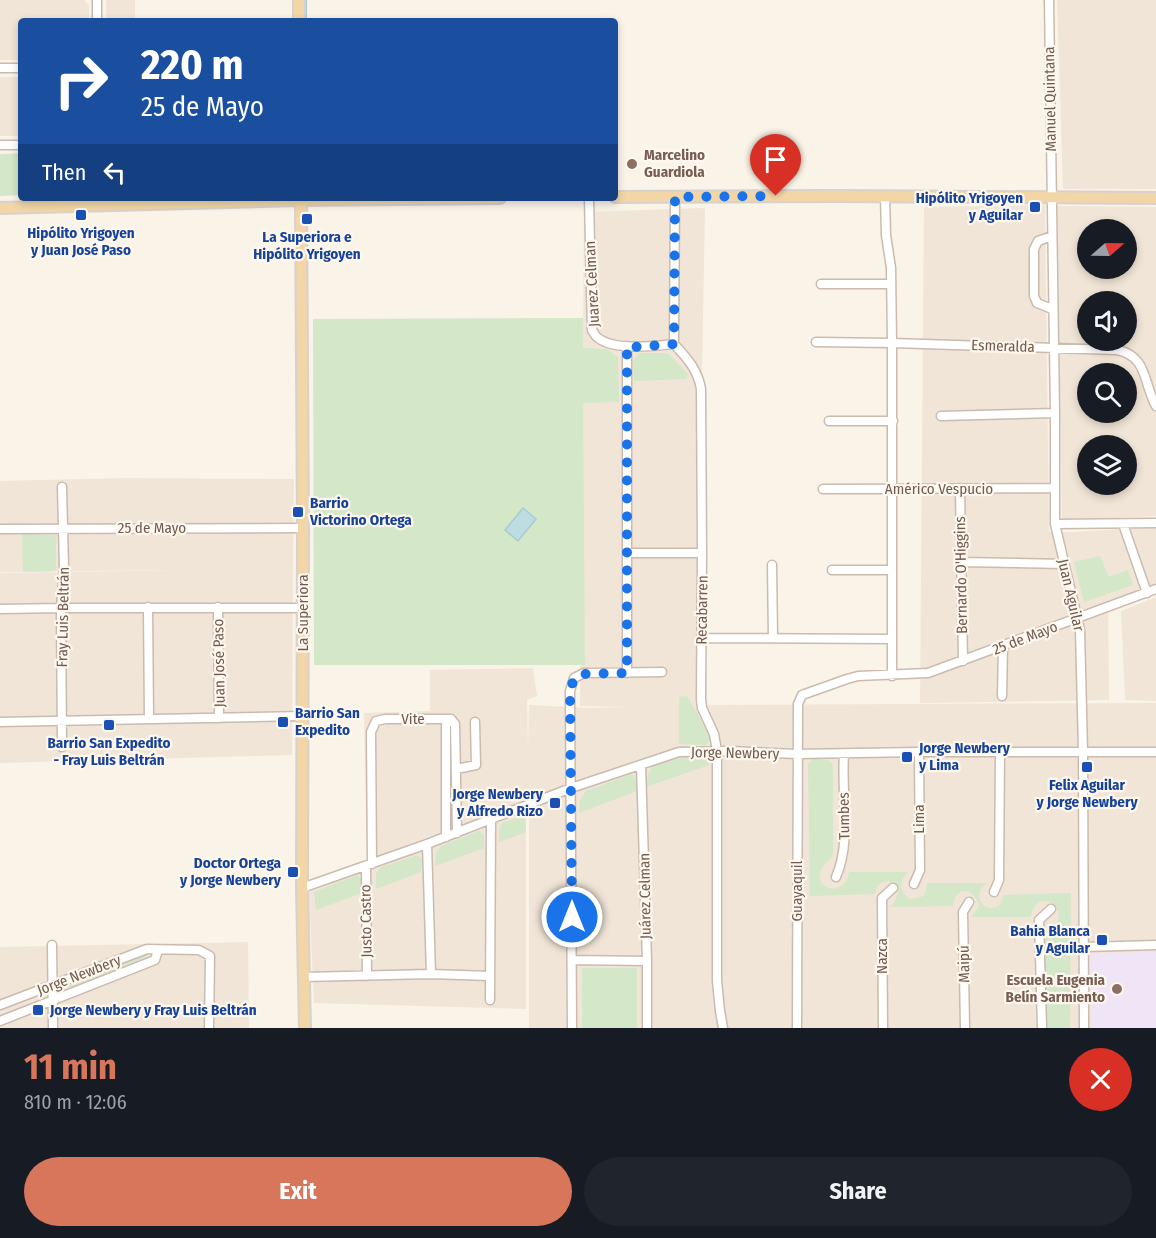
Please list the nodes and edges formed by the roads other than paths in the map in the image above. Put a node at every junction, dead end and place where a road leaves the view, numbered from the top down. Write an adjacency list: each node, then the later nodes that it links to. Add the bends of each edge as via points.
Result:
1 (97, 0): 4 (street)
2 (299, 0): 5 (main road)
3 (1049, 0): 13 (street, Manuel Quintana)
4 (97, 18)
5 (299, 18)
6 (0, 68): 7 (street)
7 (18, 68)
8 (0, 145): 9 (street)
9 (18, 145)
10 (885, 196): 12 (main road); 13 (main road); 22 (street)
11 (618, 197): 12 (main road)
12 (675, 197): 26 (street)
13 (1051, 198): 14 (main road); 20 (street, Juan Aguilar)
14 (1156, 198)
15 (165, 201): 18 (main road)
16 (301, 201): 43 (main road, La Superiora)
17 (589, 201): 27 (street, Juarez Celman, via 592,330 598,338 613,345)
18 (97, 202): 19 (main road)
19 (0, 208)
20 (1052, 236): 23 (street, Juan Aguilar); 23 (street, via 1038,241 1034,249 1034,296 1037,303)
21 (820, 284): 22 (street)
22 (891, 284): 25 (street)
23 (1052, 309): 28 (street, Juan Aguilar)
24 (816, 342): 25 (street, Esmeralda)
25 (892, 343): 28 (street, Esmeralda); 33 (street)
26 (674, 344): 27 (street, Juarez Celman); 45 (street, Recabarren, via 692,366 701,389)
27 (627, 346): 46 (street)
28 (1053, 348): 29 (street, Esmeralda, via 1117,350 1134,356); 30 (street, Juan Aguilar)
29 (1156, 406)
30 (1055, 413): 31 (street); 36 (street, Juan Aguilar)
31 (941, 416)
32 (829, 421): 33 (street)
33 (892, 421): 38 (street)
34 (62, 487): 42 (street, Fray Luis Beltrán)
35 (960, 488): 36 (street, Américo Vespucio); 38 (street, Américo Vespucio); 47 (street, Bernardo O'Higgins)
36 (1054, 488): 40 (street, Juan Aguilar)
37 (823, 489): 38 (street, Américo Vespucio)
38 (893, 489): 51 (street)
39 (1156, 523): 41 (street)
40 (1055, 524): 41 (street); 48 (street, Juan Aguilar)
41 (1123, 524): 53 (street)
42 (63, 528): 43 (street, 25 de Mayo); 44 (street, 25 de Mayo); 54 (street, Fray Luis Beltrán)
43 (303, 528): 57 (main road, La Superiora)
44 (0, 529)
45 (702, 553): 46 (street); 60 (street, Recabarren)
46 (627, 554): 66 (street)
47 (961, 562): 48 (street); 64 (street, Bernardo O'Higgins)
48 (1064, 564): 59 (street, Juan Aguilar)
49 (772, 565): 61 (street)
50 (832, 570): 51 (street)
51 (892, 570): 62 (street)
52 (1156, 590): 53 (street, 25 de Mayo)
53 (1147, 593): 59 (street, 25 de Mayo)
54 (62, 608): 55 (street); 58 (street); 75 (street, Fray Luis Beltrán)
55 (148, 608): 56 (street); 71 (street)
56 (218, 608): 57 (street); 70 (street, Juan José Paso)
57 (303, 608): 69 (main road, La Superiora)
58 (0, 609)
59 (1078, 618): 63 (street, 25 de Mayo); 79 (street, Juan Aguilar)
60 (701, 638): 61 (street); 78 (street, Recabarren, via 702,708)
61 (773, 638): 62 (street)
62 (891, 639): 67 (street)
63 (1003, 646): 64 (street, 25 de Mayo); 68 (street)
64 (963, 661): 67 (street, 25 de Mayo, via 928,674)
65 (662, 672): 66 (street)
66 (627, 673): 87 (street, via 584,674 574,678 570,691)
67 (892, 676): 83 (street, Guayaquil, via 858,676 802,695 798,704)
68 (1002, 696)
69 (303, 716): 70 (street); 95 (main road, La Superiora)
70 (219, 718): 71 (street)
71 (148, 719): 75 (street)
72 (451, 719): 73 (street, Vite); 86 (street, via 455,724); 90 (street, via 446,725)
73 (376, 721): 92 (street, Justo Castro, via 372,732)
74 (0, 722): 75 (street)
75 (62, 722): 77 (street, Fray Luis Beltrán)
76 (475, 722): 86 (street, via 476,765)
77 (62, 747)
78 (717, 751): 83 (street, Jorge Newbery); 85 (street, Jorge Newbery, via 679,752); 120 (street, Recabarren, via 717,981)
79 (1083, 751): 81 (street, Jorge Newbery); 82 (street, Jorge Newbery); 102 (street, Juan Aguilar)
80 (919, 752): 82 (street, Jorge Newbery); 84 (street, Jorge Newbery); 94 (street, Lima, via 920,870)
81 (1156, 752)
82 (1000, 753): 97 (street, via 999,880)
83 (798, 754): 84 (street, Jorge Newbery); 121 (street, Guayaquil)
84 (844, 754): 93 (street, Tumbes, via 845,843)
85 (641, 765): 87 (street, Jorge Newbery); 105 (street, Juárez Celman)
86 (456, 769): 89 (street)
87 (571, 789): 88 (street, Jorge Newbery); 104 (street)
88 (491, 820): 89 (street, Jorge Newbery); 108 (street)
89 (457, 833): 90 (street, Jorge Newbery)
90 (446, 837): 91 (street, Jorge Newbery)
91 (427, 844): 92 (street, Jorge Newbery); 106 (street)
92 (369, 865): 95 (street, Jorge Newbery); 107 (street, Justo Castro)
93 (836, 877)
94 (914, 884)
95 (302, 888): 109 (main road, La Superiora)
96 (892, 888): 122 (street, Nazca, via 882,898)
97 (994, 892)
98 (969, 902): 123 (street, Maipú, via 963,912)
99 (1051, 909): 124 (street, via 1039,920)
100 (52, 945): 110 (street)
101 (1156, 945): 102 (street)
102 (1084, 947): 125 (street, Juan Aguilar)
103 (158, 950): 110 (street, Jorge Newbery, via 147,949); 111 (street, Jorge Newbery, via 155,960); 116 (street, Jorge Newbery, via 199,950 210,956)
104 (572, 960): 105 (street); 118 (street)
105 (647, 961): 119 (street, Juárez Celman)
106 (431, 974): 107 (street); 108 (street)
107 (367, 976): 109 (street)
108 (490, 976): 112 (street)
109 (304, 977): 117 (main road, La Superiora)
110 (52, 986): 111 (street); 113 (street, Jorge Newbery)
111 (53, 1000): 114 (street, Jorge Newbery); 115 (street)
112 (490, 1000)
113 (0, 1005)
114 (0, 1021)
115 (53, 1028)
116 (209, 1028)
117 (305, 1028)
118 (572, 1028)
119 (647, 1028)
120 (723, 1028)
121 (797, 1028)
122 (883, 1028)
123 (965, 1028)
124 (1042, 1028)
125 (1084, 1028)

